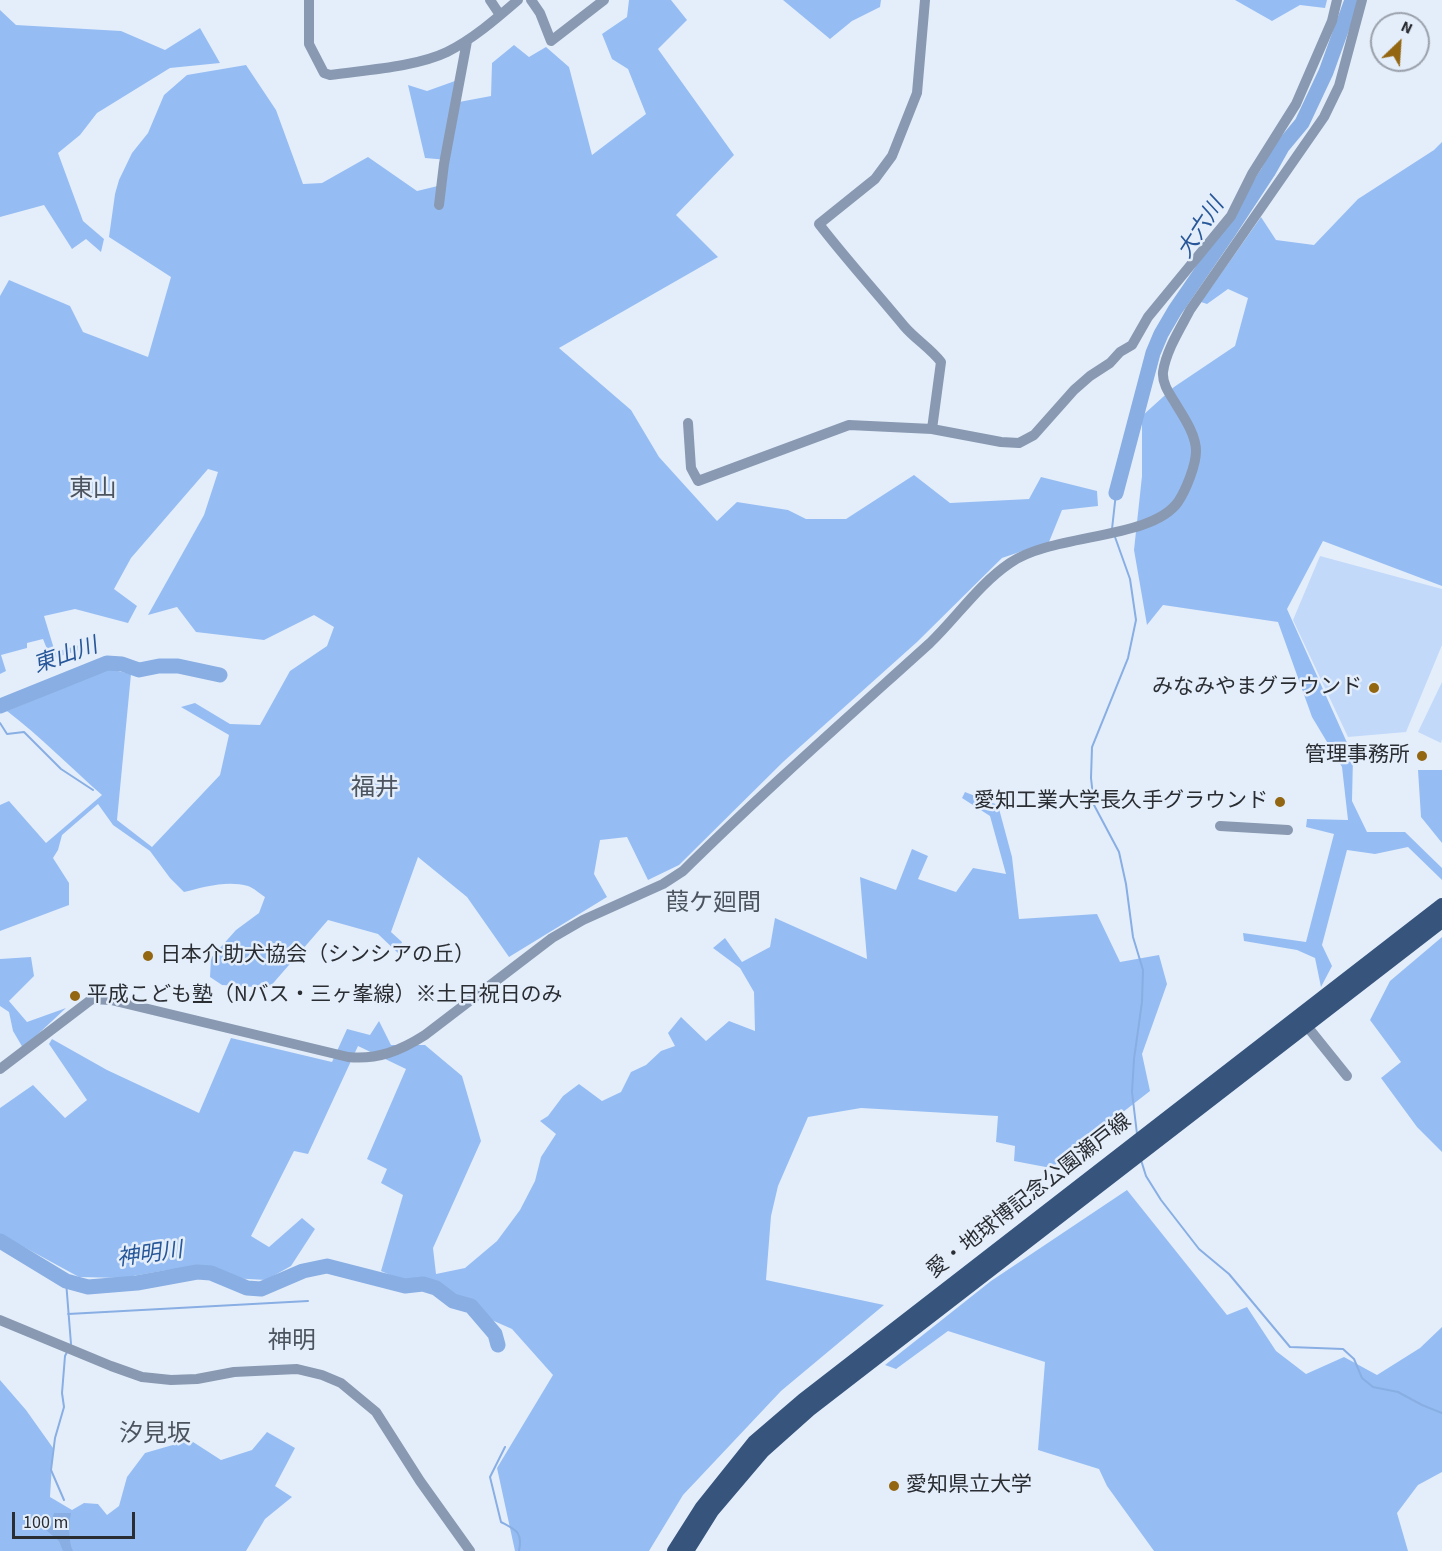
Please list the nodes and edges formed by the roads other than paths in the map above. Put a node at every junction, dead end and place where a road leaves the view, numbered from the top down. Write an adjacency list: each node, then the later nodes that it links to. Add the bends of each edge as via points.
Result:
1 (309, 0): 10 (street, via 309,44 324,73 330,75 437,56)
2 (490, 0): 9 (street)
3 (518, 0): 9 (street)
4 (531, 0): 5 (street, via 551,41)
5 (604, 0)
6 (925, 0): 13 (street, via 917,93 892,156 875,179 819,224 869,287 940,362)
7 (1337, 0): 13 (street, via 1332,21 1296,104 1231,216 1148,317 1132,345 1090,376 1034,435 1019,443)
8 (1362, 0): 19 (street, via 1339,86 1324,117 1190,310 1167,358 1165,385 1190,428 1196,451 1190,478 1178,503 1160,518 1129,529 1071,540 1009,563 937,636 683,871 552,938 405,1047 365,1058 348,1057 111,1000 92,999)
9 (500, 15): 10 (street)
10 (467, 41): 11 (street)
11 (439, 205)
12 (688, 423): 13 (street, via 691,468 698,481 849,425)
13 (932, 429)
14 (1220, 826): 15 (street)
15 (1288, 830)
16 (1442, 905): 18 (main road, 愛・地球博記念公園瀬戸線)
17 (1442, 921): 18 (main road, 愛・地球博記念公園瀬戸線)
18 (1303, 1021): 20 (street); 21 (main road, 愛・地球博記念公園瀬戸線)
19 (0, 1069)
20 (1347, 1076)
21 (1126, 1158): 24 (main road, 愛・地球博記念公園瀬戸線, via 810,1395 754,1442 702,1507); 25 (main road, 愛・地球博記念公園瀬戸線, via 808,1410 763,1451 712,1511)
22 (0, 1320): 23 (street, via 142,1377 171,1380 297,1369 340,1383 376,1412)
23 (470, 1551)
24 (674, 1551)
25 (687, 1551)

